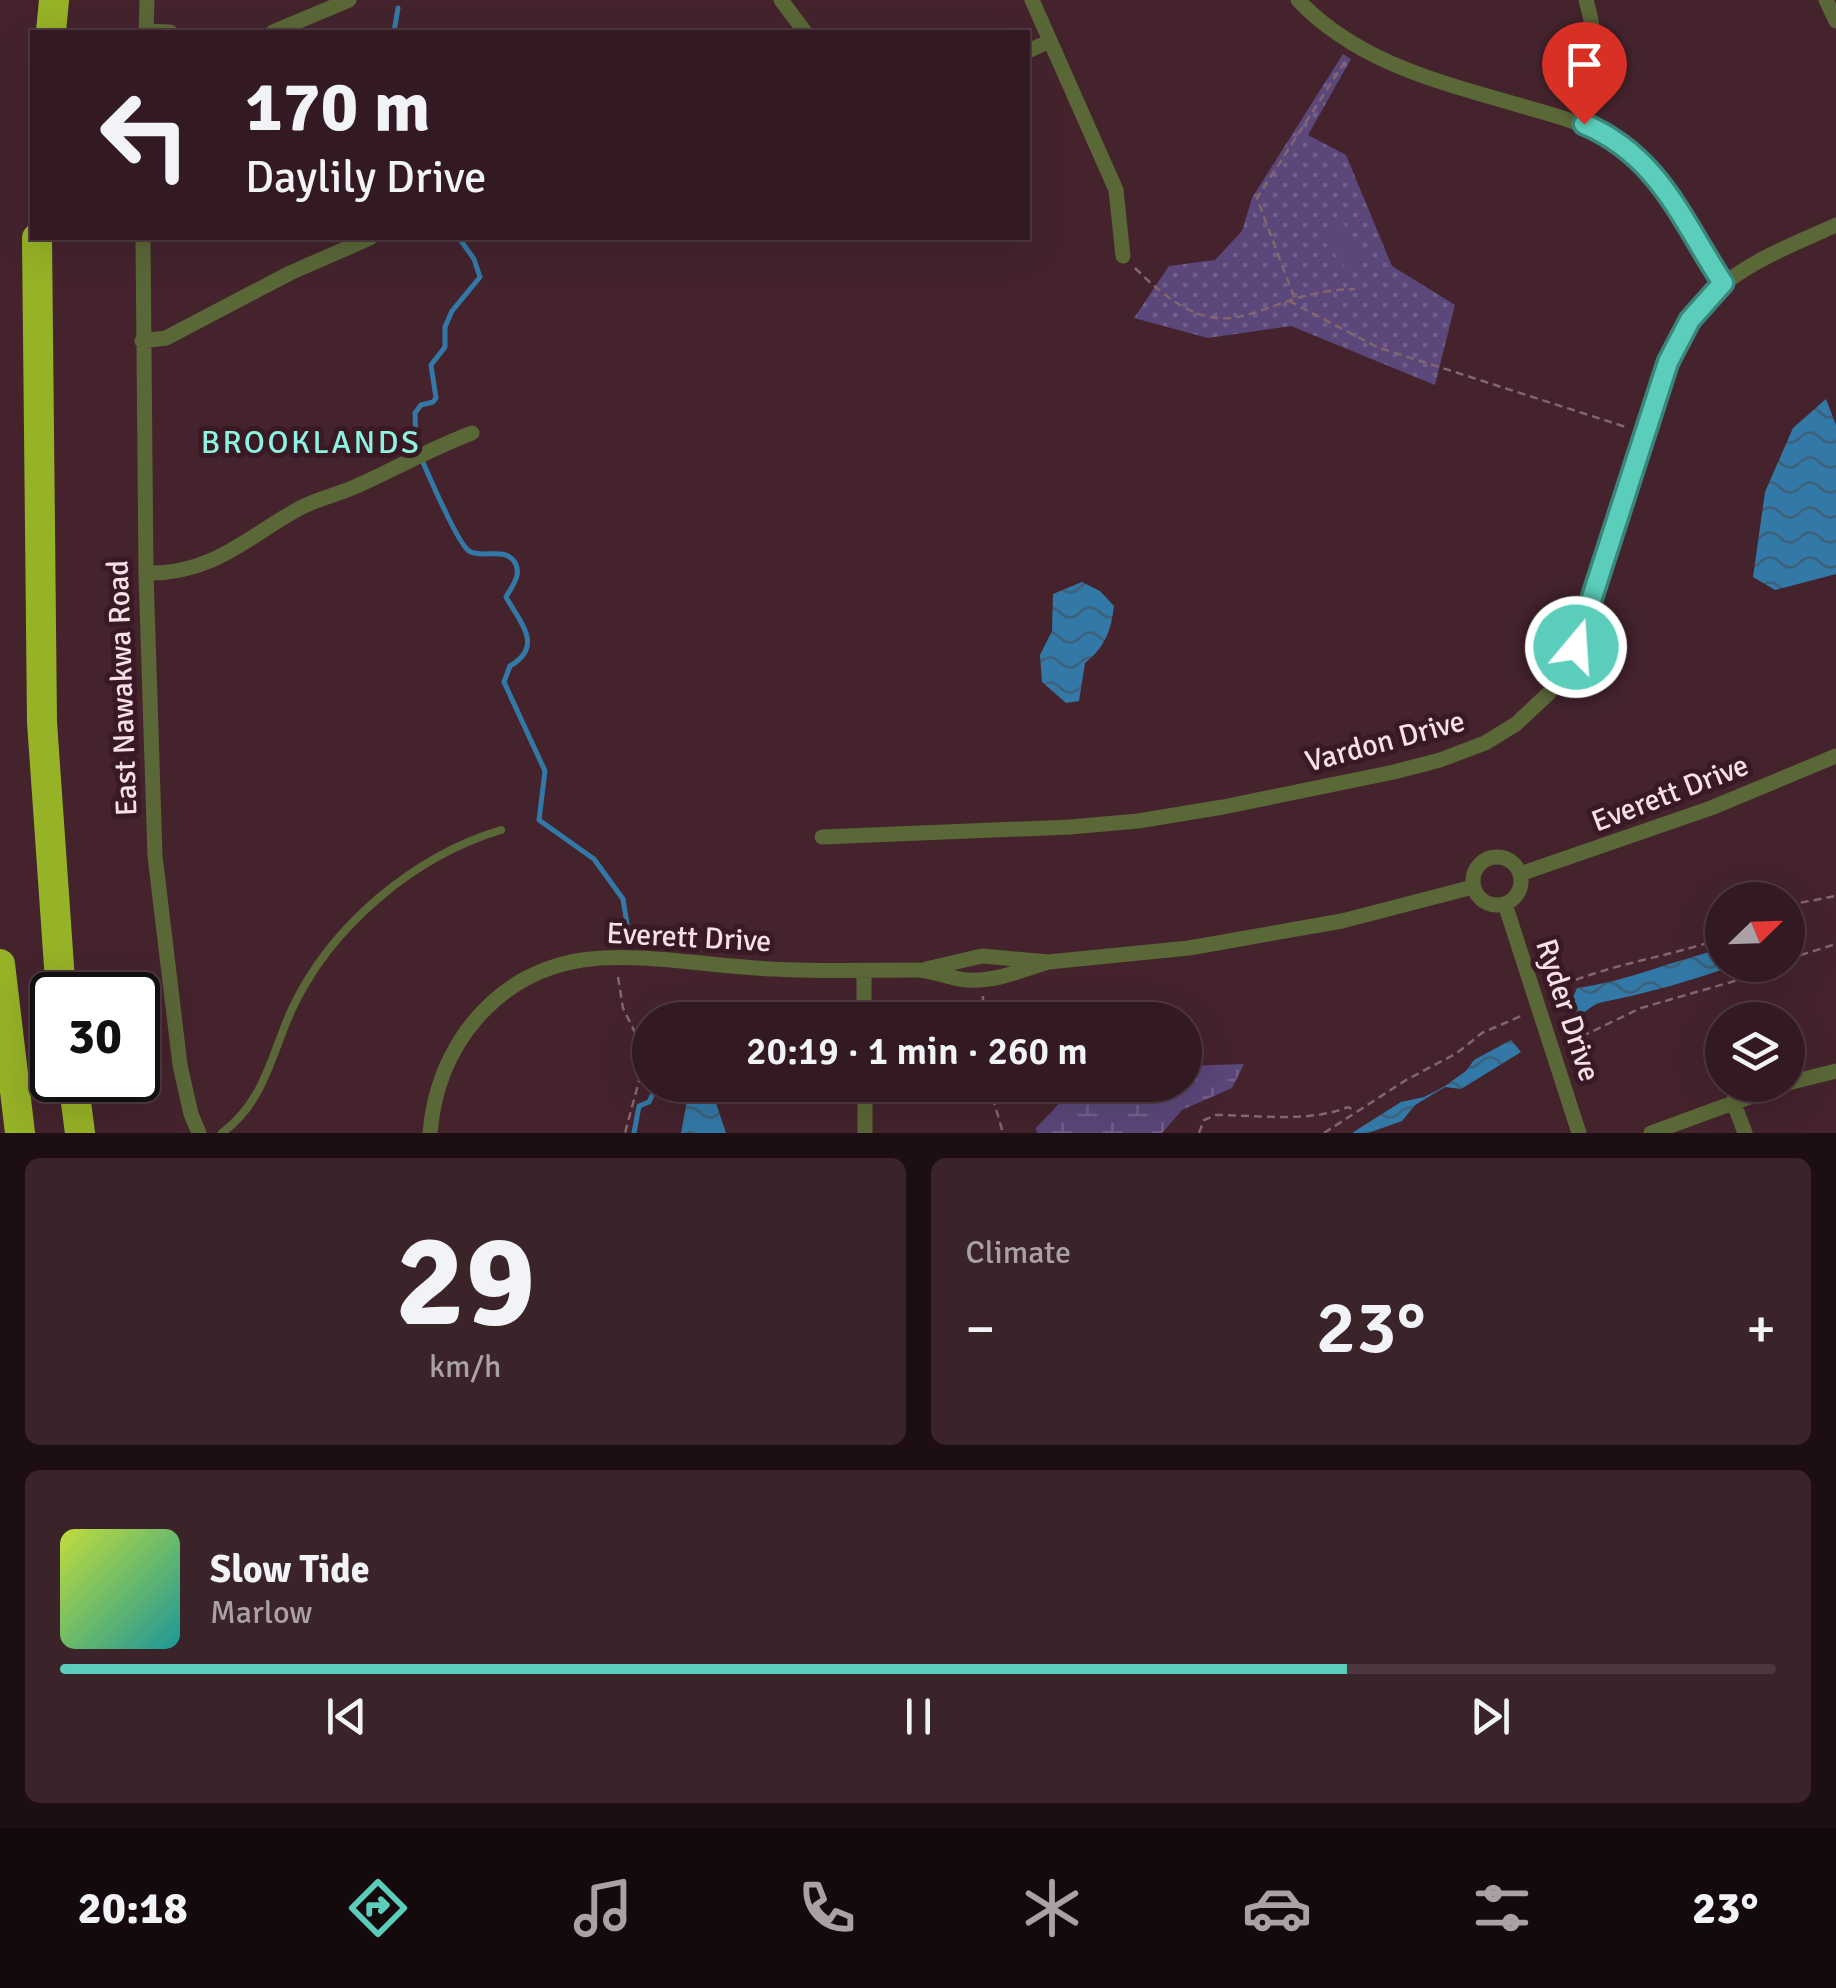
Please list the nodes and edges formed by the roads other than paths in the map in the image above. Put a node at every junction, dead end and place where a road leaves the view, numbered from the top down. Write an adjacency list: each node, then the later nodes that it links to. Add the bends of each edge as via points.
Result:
1 (34, 0): 11 (highway)
2 (54, 0): 12 (highway)
3 (147, 0): 13 (street)
4 (349, 0): 14 (street)
5 (781, 0): 15 (street)
6 (1032, 0): 16 (street)
7 (1298, 0): 18 (street, via 1355,46 1419,76)
8 (1586, 0): 18 (street, via 1596,68)
9 (1826, 0): 10 (street)
10 (1836, 21)
11 (35, 30)
12 (52, 30)
13 (146, 30)
14 (278, 30)
15 (804, 30)
16 (1050, 42): 17 (street); 23 (street, via 1116,190)
17 (1030, 51)
18 (1584, 124): 24 (street, via 1616,140 1661,182)
19 (1836, 225): 24 (street, Vardon Drive)
20 (37, 240): 38 (highway, via 42,722)
21 (143, 240): 25 (street, East Nawakwa Road)
22 (365, 240): 25 (street, via 166,338)
23 (1123, 256)
24 (1723, 283): 30 (street, Vardon Drive, via 1682,331 1576,647 1531,711 1486,742 1394,772 1138,821)
25 (142, 342): 27 (street, East Nawakwa Road)
26 (472, 434): 27 (street, via 314,501 216,559 181,572)
27 (146, 573): 48 (street, East Nawakwa Road, via 159,906 182,1078)
28 (1836, 756): 31 (street, Everett Drive, via 1684,819)
29 (501, 830): 49 (lane, via 453,847 362,913 294,1006 258,1095)
30 (822, 837)
31 (1520, 874): 32 (street, via 1510,860 1488,859 1475,871); 33 (street, via 1516,895)
32 (1473, 887): 33 (street, via 1481,900); 34 (street, Everett Drive, via 1238,940)
33 (1504, 904): 52 (street, Ryder Drive)
34 (1048, 962): 36 (street, Everett Drive, via 982,956); 36 (street, Everett Drive, via 967,980)
35 (0, 964): 46 (highway)
36 (922, 970): 37 (street, Everett Drive)
37 (864, 971): 39 (street); 50 (street, Everett Drive, via 616,958 555,967 512,986 464,1032 443,1068)
38 (59, 972)
39 (864, 1002)
40 (1836, 1070): 41 (street)
41 (1805, 1079)
42 (75, 1102): 47 (highway)
43 (865, 1102): 51 (street)
44 (1730, 1102): 54 (street)
45 (1733, 1102): 55 (street)
46 (20, 1133)
47 (80, 1133)
48 (199, 1133)
49 (222, 1133)
50 (430, 1133)
51 (865, 1133)
52 (1579, 1133): 53 (street)
53 (1593, 1133)
54 (1651, 1133)
55 (1745, 1133)

